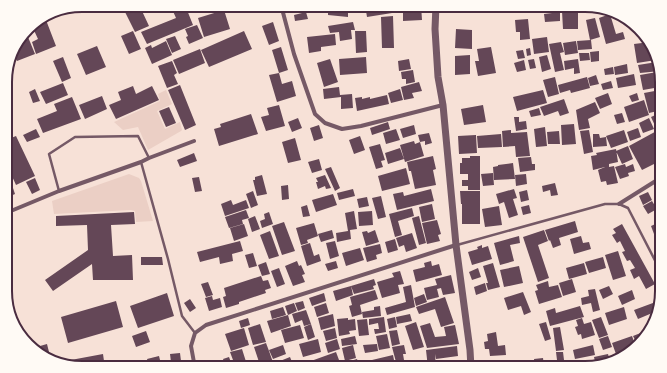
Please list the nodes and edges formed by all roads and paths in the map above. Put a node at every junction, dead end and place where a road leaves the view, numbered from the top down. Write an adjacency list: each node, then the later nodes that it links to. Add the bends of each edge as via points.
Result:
1 (283, 12): 3 (street, via 315,114 325,123 342,128 361,126)
2 (436, 12): 3 (street, via 438,77)
3 (443, 105): 11 (street)
4 (194, 141): 5 (street)
5 (149, 158): 6 (street); 8 (lane, via 138,136 75,137 49,154)
6 (141, 162): 8 (street); 13 (lane, via 182,316)
7 (655, 181): 9 (street)
8 (59, 191): 10 (street)
9 (619, 204): 11 (lane, via 605,204); 12 (lane, via 628,208)
10 (12, 211)
11 (456, 245): 13 (street, via 206,325); 15 (street)
12 (655, 260)
13 (195, 333): 14 (street, via 191,346)
14 (194, 361)
15 (471, 361)

